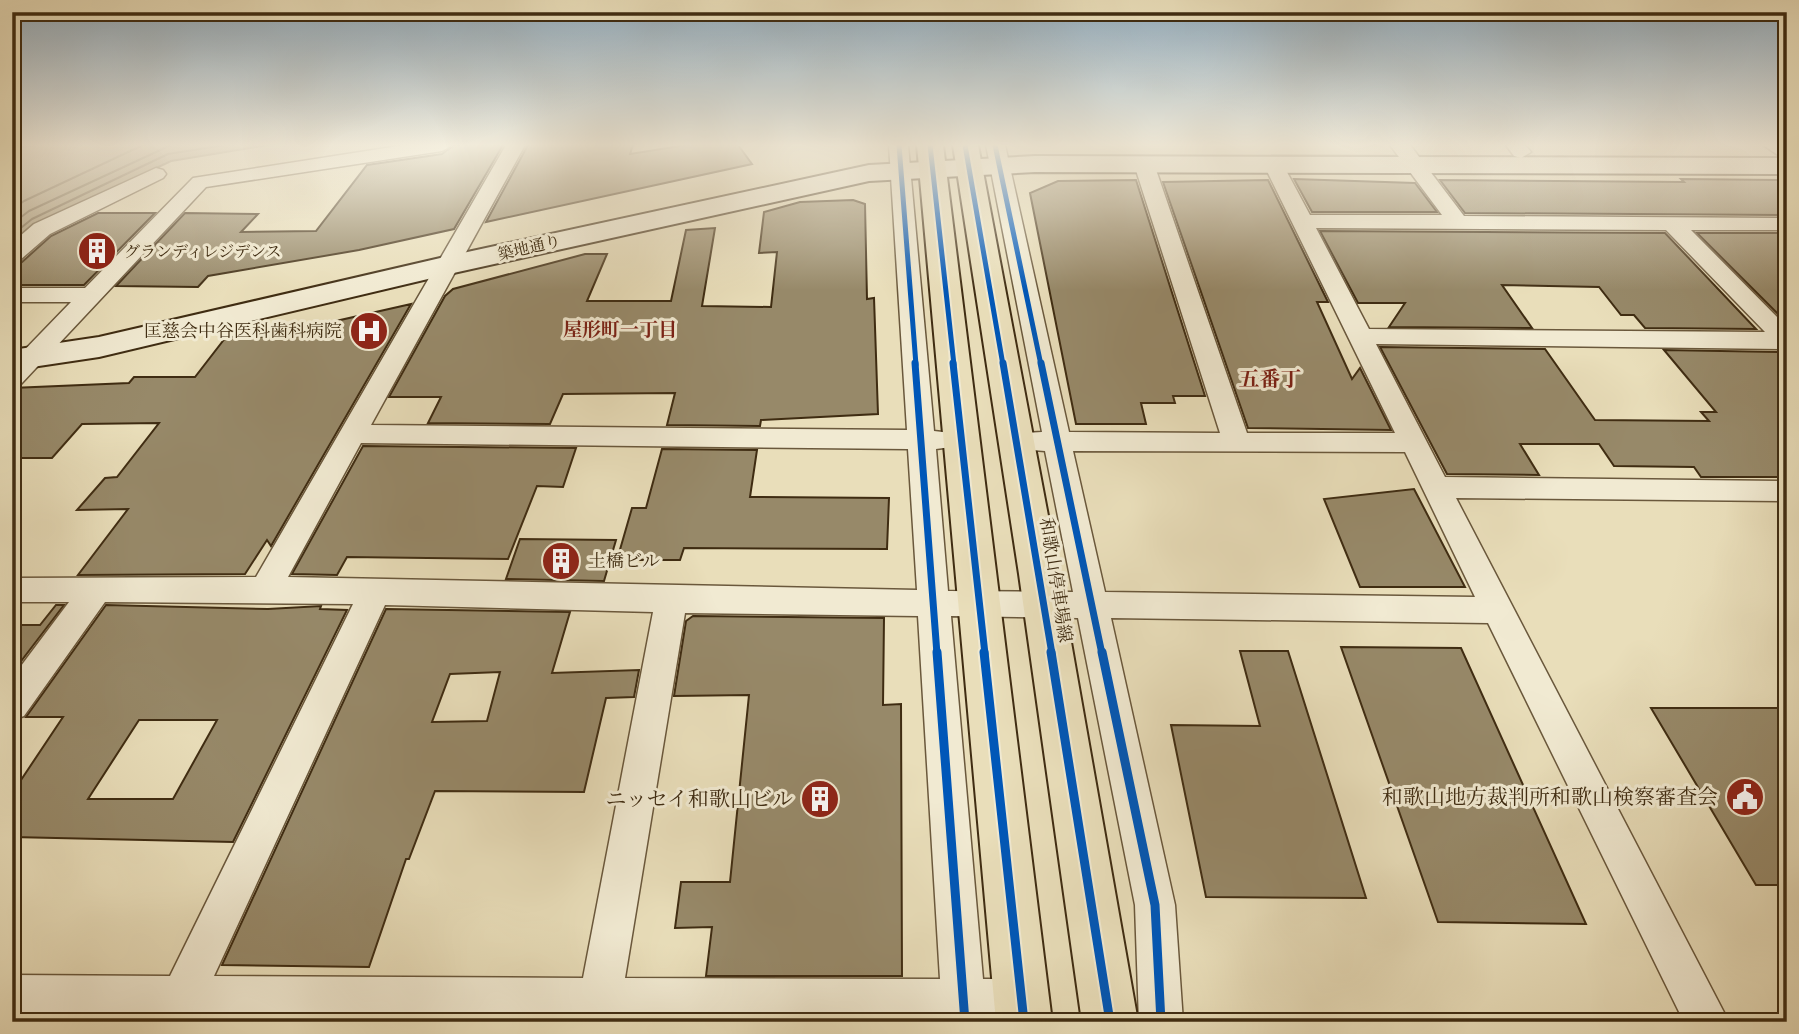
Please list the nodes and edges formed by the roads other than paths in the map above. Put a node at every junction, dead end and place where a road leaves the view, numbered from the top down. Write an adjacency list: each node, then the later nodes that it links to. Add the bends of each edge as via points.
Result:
1 (116, 193): 15 (street, via 42,229)
2 (190, 193): 18 (street)
3 (488, 193): 16 (street)
4 (762, 193): 16 (street, 築地通り)
5 (945, 193): 25 (street)
6 (951, 193): 24 (main road)
7 (961, 193): 26 (main road, 和歌山停車場線)
8 (1154, 193): 27 (street)
9 (1289, 193): 11 (street)
10 (1436, 193): 12 (street)
11 (1303, 221): 12 (street); 20 (street)
12 (1458, 222): 13 (street)
13 (1672, 223): 14 (street); 21 (street)
14 (1787, 224)
15 (12, 255)
16 (453, 257): 19 (street, 築地通り); 22 (street, 築地通り, via 99,346); 23 (street)
17 (12, 295): 18 (street)
18 (90, 295): 19 (street)
19 (53, 335): 22 (street, 築地通り)
20 (1360, 336): 21 (street); 28 (street)
21 (1787, 340)
22 (17, 359)
23 (354, 434): 25 (street); 32 (street)
24 (962, 439): 25 (street); 37 (main road)
25 (921, 440): 36 (street)
26 (1037, 441): 27 (street); 38 (main road, 和歌山停車場線); 39 (street)
27 (1236, 441): 28 (street)
28 (1413, 443): 29 (street)
29 (1436, 488): 30 (street); 40 (street)
30 (1787, 491)
31 (97, 589): 32 (street); 33 (street); 41 (street)
32 (265, 589): 34 (street)
33 (12, 590)
34 (375, 592): 35 (street); 44 (street)
35 (671, 600): 36 (street); 43 (street)
36 (933, 601): 37 (street); 45 (street)
37 (979, 602): 38 (street); 46 (main road)
38 (1044, 603): 39 (street); 47 (main road, 和歌山停車場線)
39 (1091, 604): 40 (street); 48 (street, via 1155,905)
40 (1498, 610): 49 (street)
41 (12, 705)
42 (12, 998): 44 (street)
43 (598, 1010): 44 (street); 45 (street)
44 (175, 1011)
45 (964, 1011): 46 (street)
46 (1023, 1012)
47 (1110, 1022)
48 (1161, 1022)
49 (1707, 1022)

